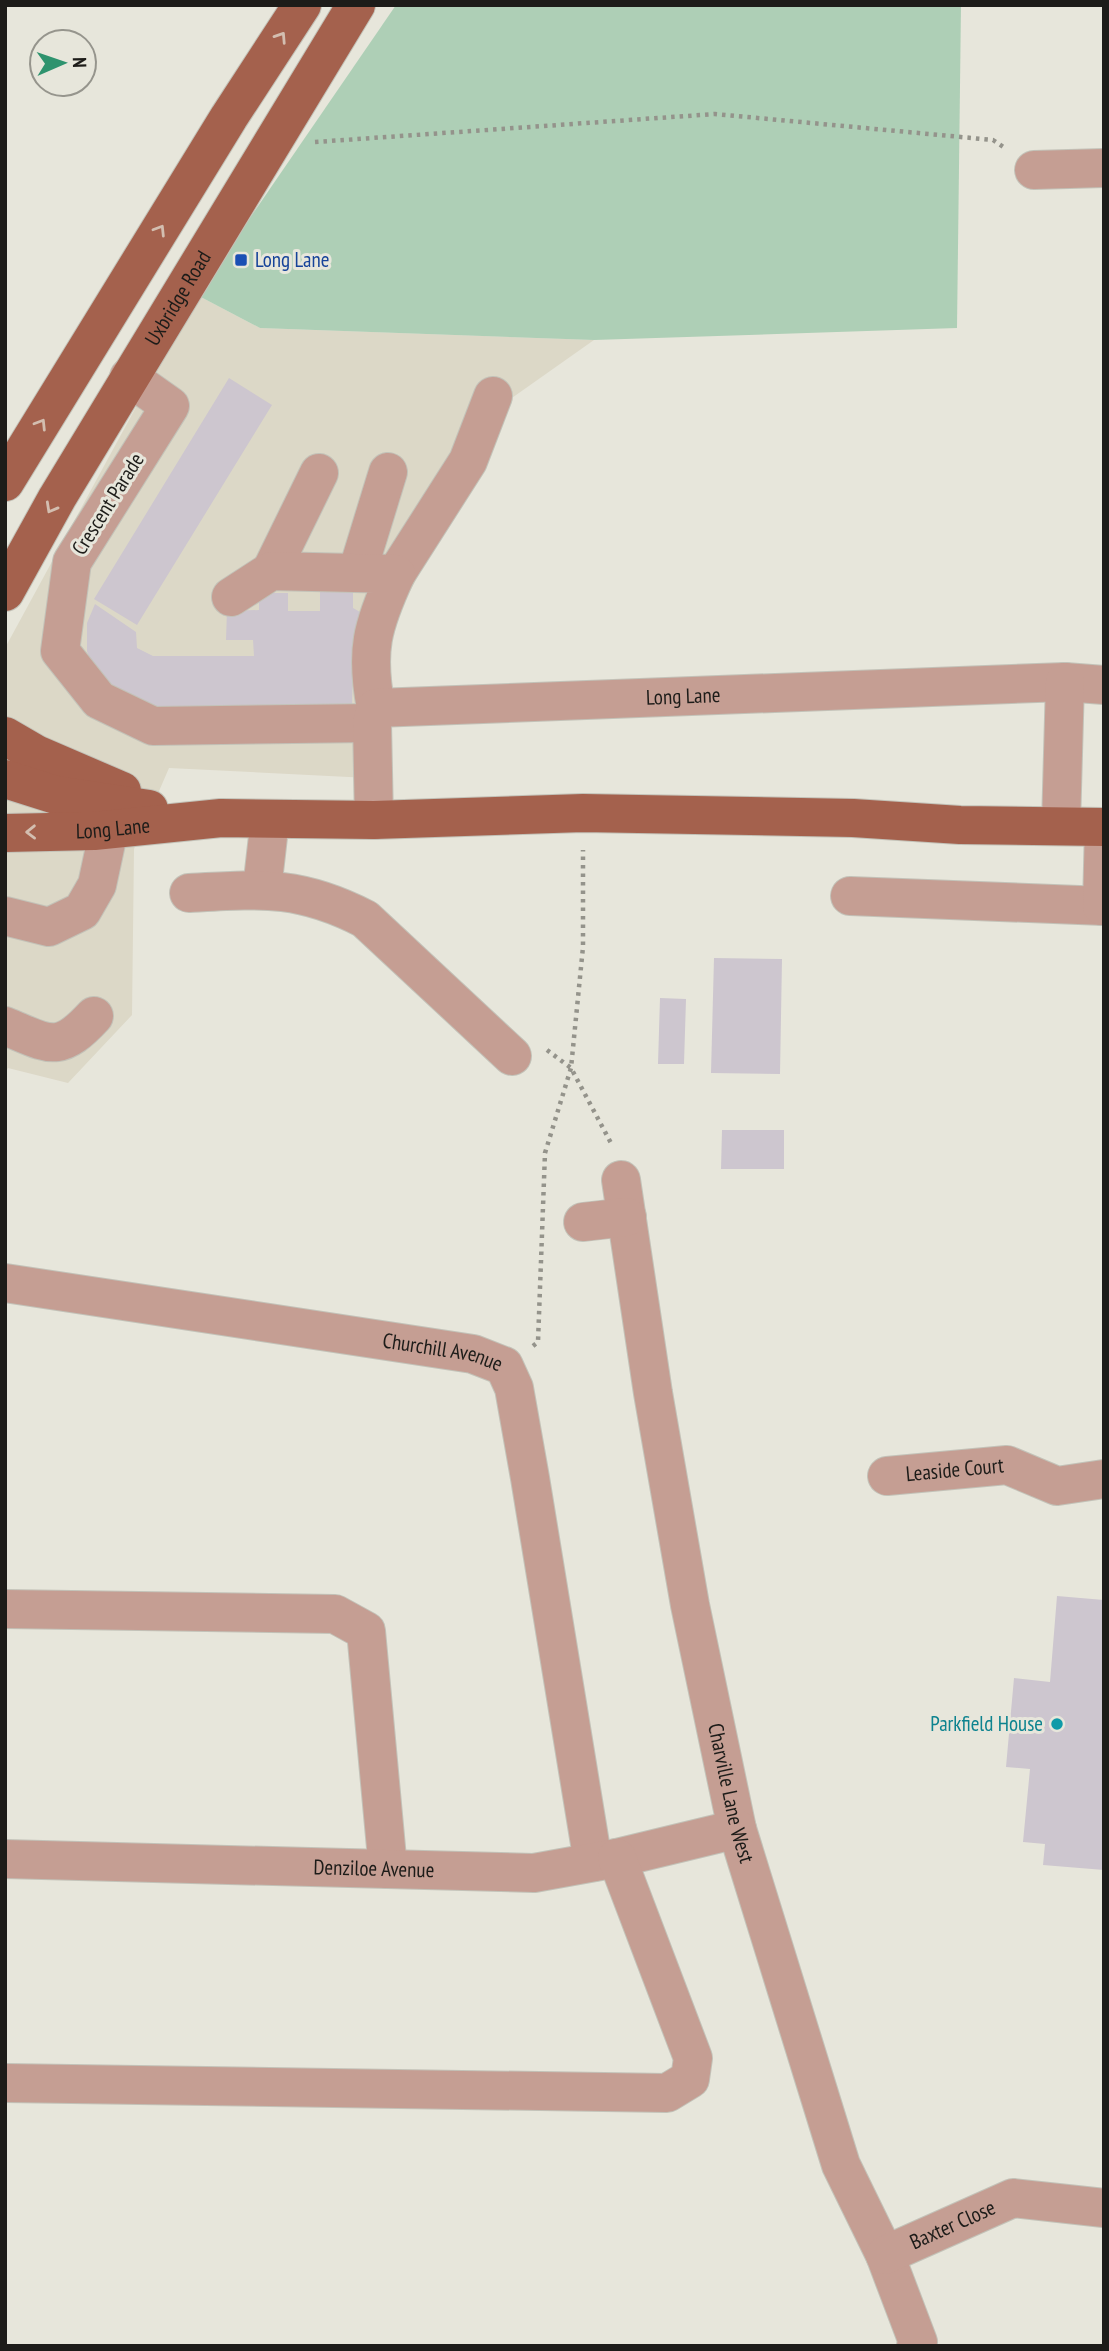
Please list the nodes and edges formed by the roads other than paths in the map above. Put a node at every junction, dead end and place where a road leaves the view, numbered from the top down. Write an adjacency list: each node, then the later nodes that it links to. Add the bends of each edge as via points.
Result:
1 (302, 5): 9 (main road, one-way to 1)
2 (356, 5): 5 (main road, Uxbridge Road)
3 (1104, 168): 4 (street)
4 (1034, 170)
5 (129, 377): 13 (main road, Uxbridge Road, one-way to 13); 17 (street, Crescent Parade, via 170,406 72,562 60,651 99,701 153,726)
6 (493, 396): 12 (street, via 468,461)
7 (388, 472): 11 (street)
8 (319, 473): 10 (street)
9 (5, 482)
10 (271, 571): 11 (street); 14 (street)
11 (357, 573): 12 (street)
12 (396, 574): 17 (street, via 373,632 369,669)
13 (5, 592)
14 (231, 597)
15 (1065, 682): 16 (street, Long Lane); 17 (street, Long Lane); 24 (street)
16 (1104, 685)
17 (374, 715): 23 (street)
18 (5, 736): 20 (main road, Long Lane, via 97,782)
19 (5, 779): 20 (main road, Long Lane, via 94,803)
20 (180, 812): 21 (main road, Long Lane)
21 (221, 818): 22 (main road, Long Lane); 26 (main road, Long Lane)
22 (270, 819): 23 (main road, Long Lane); 28 (street)
23 (374, 820): 24 (main road, Long Lane, via 583,813)
24 (1061, 825): 25 (main road, Long Lane)
25 (1104, 827): 31 (street)
26 (109, 829): 27 (main road, Long Lane, one-way to 27); 32 (street, via 97,885 82,911 49,927)
27 (5, 833)
28 (262, 889): 29 (street); 35 (street, via 336,904 365,919)
29 (190, 893)
30 (850, 896): 31 (street)
31 (1103, 906)
32 (5, 916)
33 (94, 1016): 34 (street, via 74,1038 48,1044)
34 (5, 1026)
35 (512, 1056)
36 (621, 1180): 37 (street, Charville Lane West)
37 (627, 1217): 38 (street); 43 (street, Charville Lane West, via 690,1605)
38 (583, 1222)
39 (5, 1283): 45 (street, Churchill Avenue, via 473,1354 504,1366 514,1388)
40 (887, 1476): 41 (street, Leaside Court, via 1007,1465 1057,1486)
41 (1104, 1479)
42 (5, 1609): 46 (street, via 335,1614 366,1631)
43 (737, 1829): 45 (street, Denziloe Avenue); 49 (street, Charville Lane West, via 841,2165)
44 (5, 1859): 46 (street, Denziloe Avenue)
45 (605, 1860): 46 (street, Denziloe Avenue, via 534,1872); 47 (street, via 693,2058 690,2078 667,2093)
46 (388, 1869)
47 (5, 2083)
48 (1104, 2208): 49 (street, Baxter Close, via 1013,2198)
49 (885, 2255): 50 (street, Charville Lane West)
50 (918, 2344)

